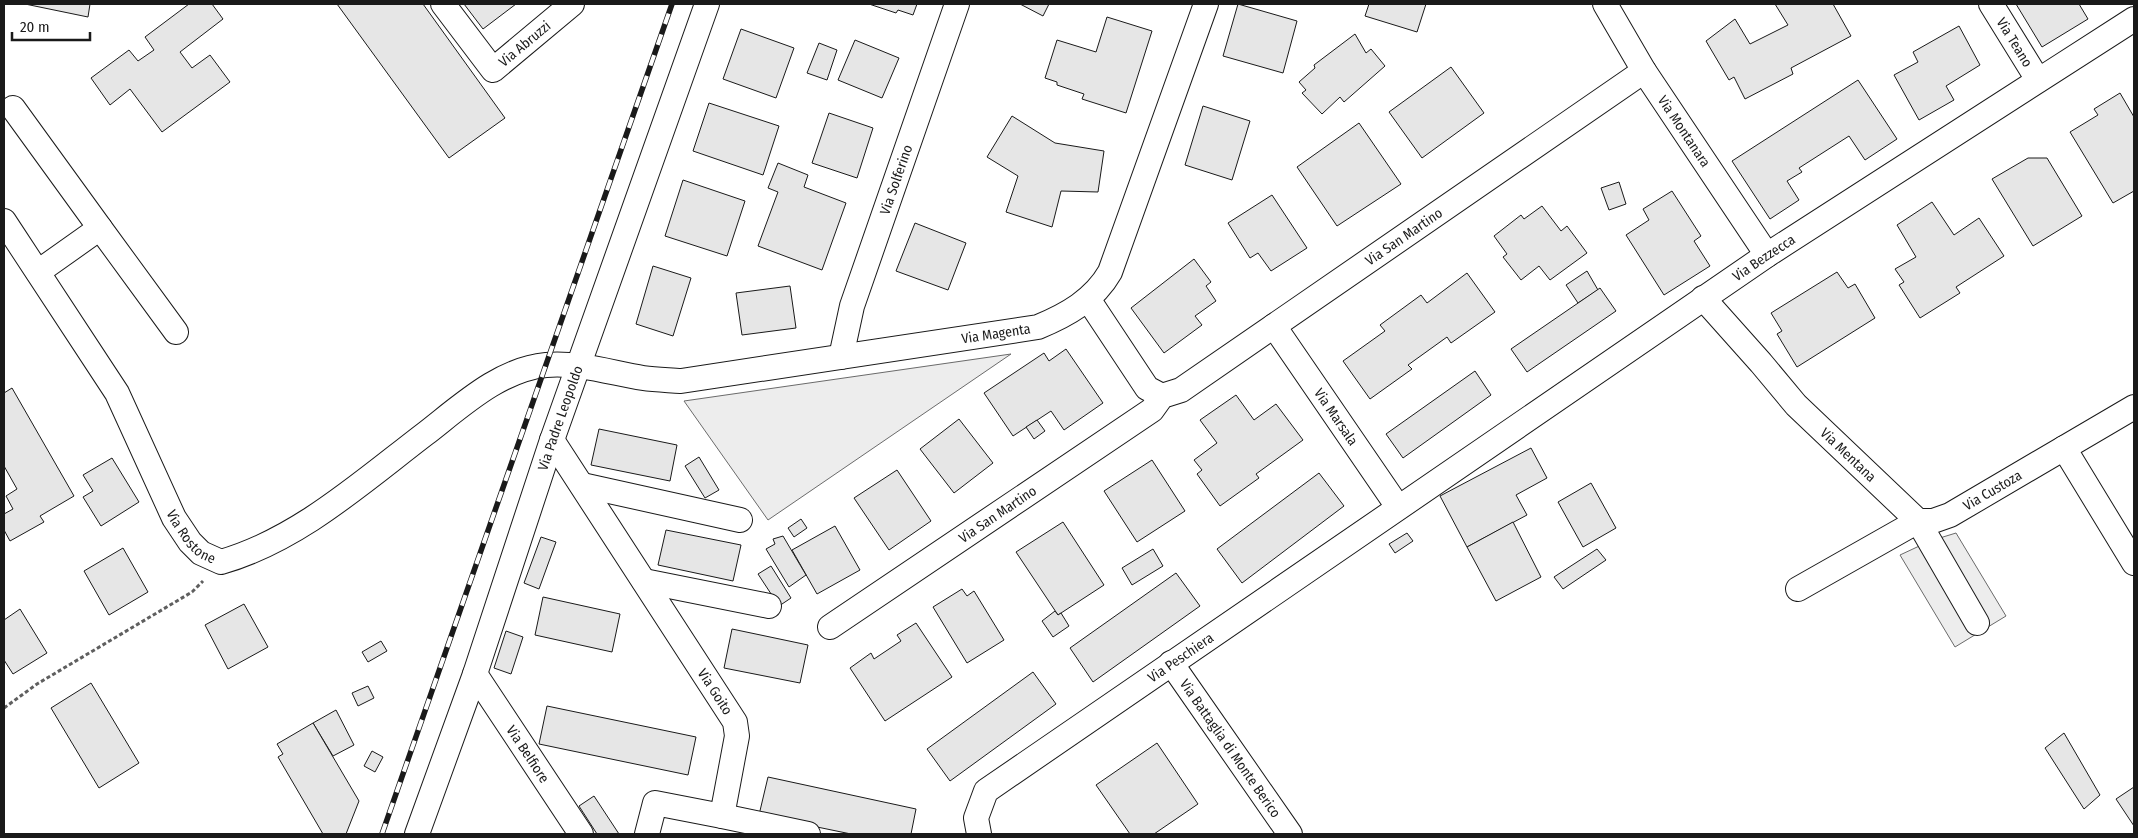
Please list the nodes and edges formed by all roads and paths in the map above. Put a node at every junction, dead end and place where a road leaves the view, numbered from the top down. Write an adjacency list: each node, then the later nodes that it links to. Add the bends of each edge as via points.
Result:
1 (443, 4): 2 (street, Via Abruzzi, via 493,70)
2 (572, 4)
3 (707, 4): 21 (street, Via Padre Leopoldo)
4 (957, 4): 20 (street, Via Solferino, via 852,306)
5 (1206, 4): 17 (street, Via Magenta, via 1110,272)
6 (1605, 4): 9 (street, Via Montanara)
7 (1991, 4): 10 (street, Via Teano)
8 (2134, 19): 10 (street, Via Bezzecca)
9 (1644, 71): 14 (street, Via Montanara); 18 (street, Via San Martino)
10 (2038, 80): 14 (street, Via Bezzecca)
11 (13, 108): 13 (street)
12 (4, 221): 15 (street, Via Rostone)
13 (100, 228): 15 (street); 19 (street)
14 (1767, 255): 16 (street, Via Bezzecca)
15 (38, 272): 30 (street, Via Rostone, via 117,393 174,518 201,553)
16 (1703, 298): 27 (street, Via Bezzecca); 29 (street, Via Mentana, via 1796,405)
17 (1088, 299): 20 (street, Via Magenta, via 1038,327); 22 (street, via 1147,388)
18 (1274, 326): 22 (street, Via San Martino, via 1181,390); 27 (street, Via Marsala)
19 (176, 332)
20 (841, 357): 21 (street, Via Magenta, via 681,380 644,378)
21 (579, 367): 24 (street, Via Padre Leopoldo); 30 (street, Via Rostone, via 546,365 506,376 461,406 333,504 267,545 245,556)
22 (1162, 396): 36 (street, Via San Martino, via 1152,410)
23 (2134, 407): 25 (street, Via Custoza)
24 (552, 440): 26 (street, Via Goito); 38 (street, Via Padre Leopoldo)
25 (2064, 448): 29 (street, Via Custoza, via 1950,515 1933,521); 31 (street)
26 (582, 485): 28 (street); 32 (street, Via Goito)
27 (1398, 507): 37 (street, Via Peschiera)
28 (740, 520)
29 (1918, 520): 33 (street); 35 (street, Via Mentana)
30 (221, 562): 39 (path, via 192,592 37,684)
31 (2134, 563)
32 (644, 581): 34 (street); 40 (street, Via Goito, via 735,722 737,736)
33 (1798, 589)
34 (769, 606)
35 (1977, 623)
36 (830, 627)
37 (1171, 663): 41 (street, Via Peschiera, via 986,792); 46 (street, Via Battaglia di Monte Berico)
38 (475, 674): 42 (street, Via Padre Leopoldo); 43 (street, Via Belfiore)
39 (4, 708)
40 (722, 816): 44 (street, via 655,804); 45 (street)
41 (978, 826)
42 (417, 834)
43 (581, 834)
44 (647, 834)
45 (808, 834)
46 (1290, 834)

